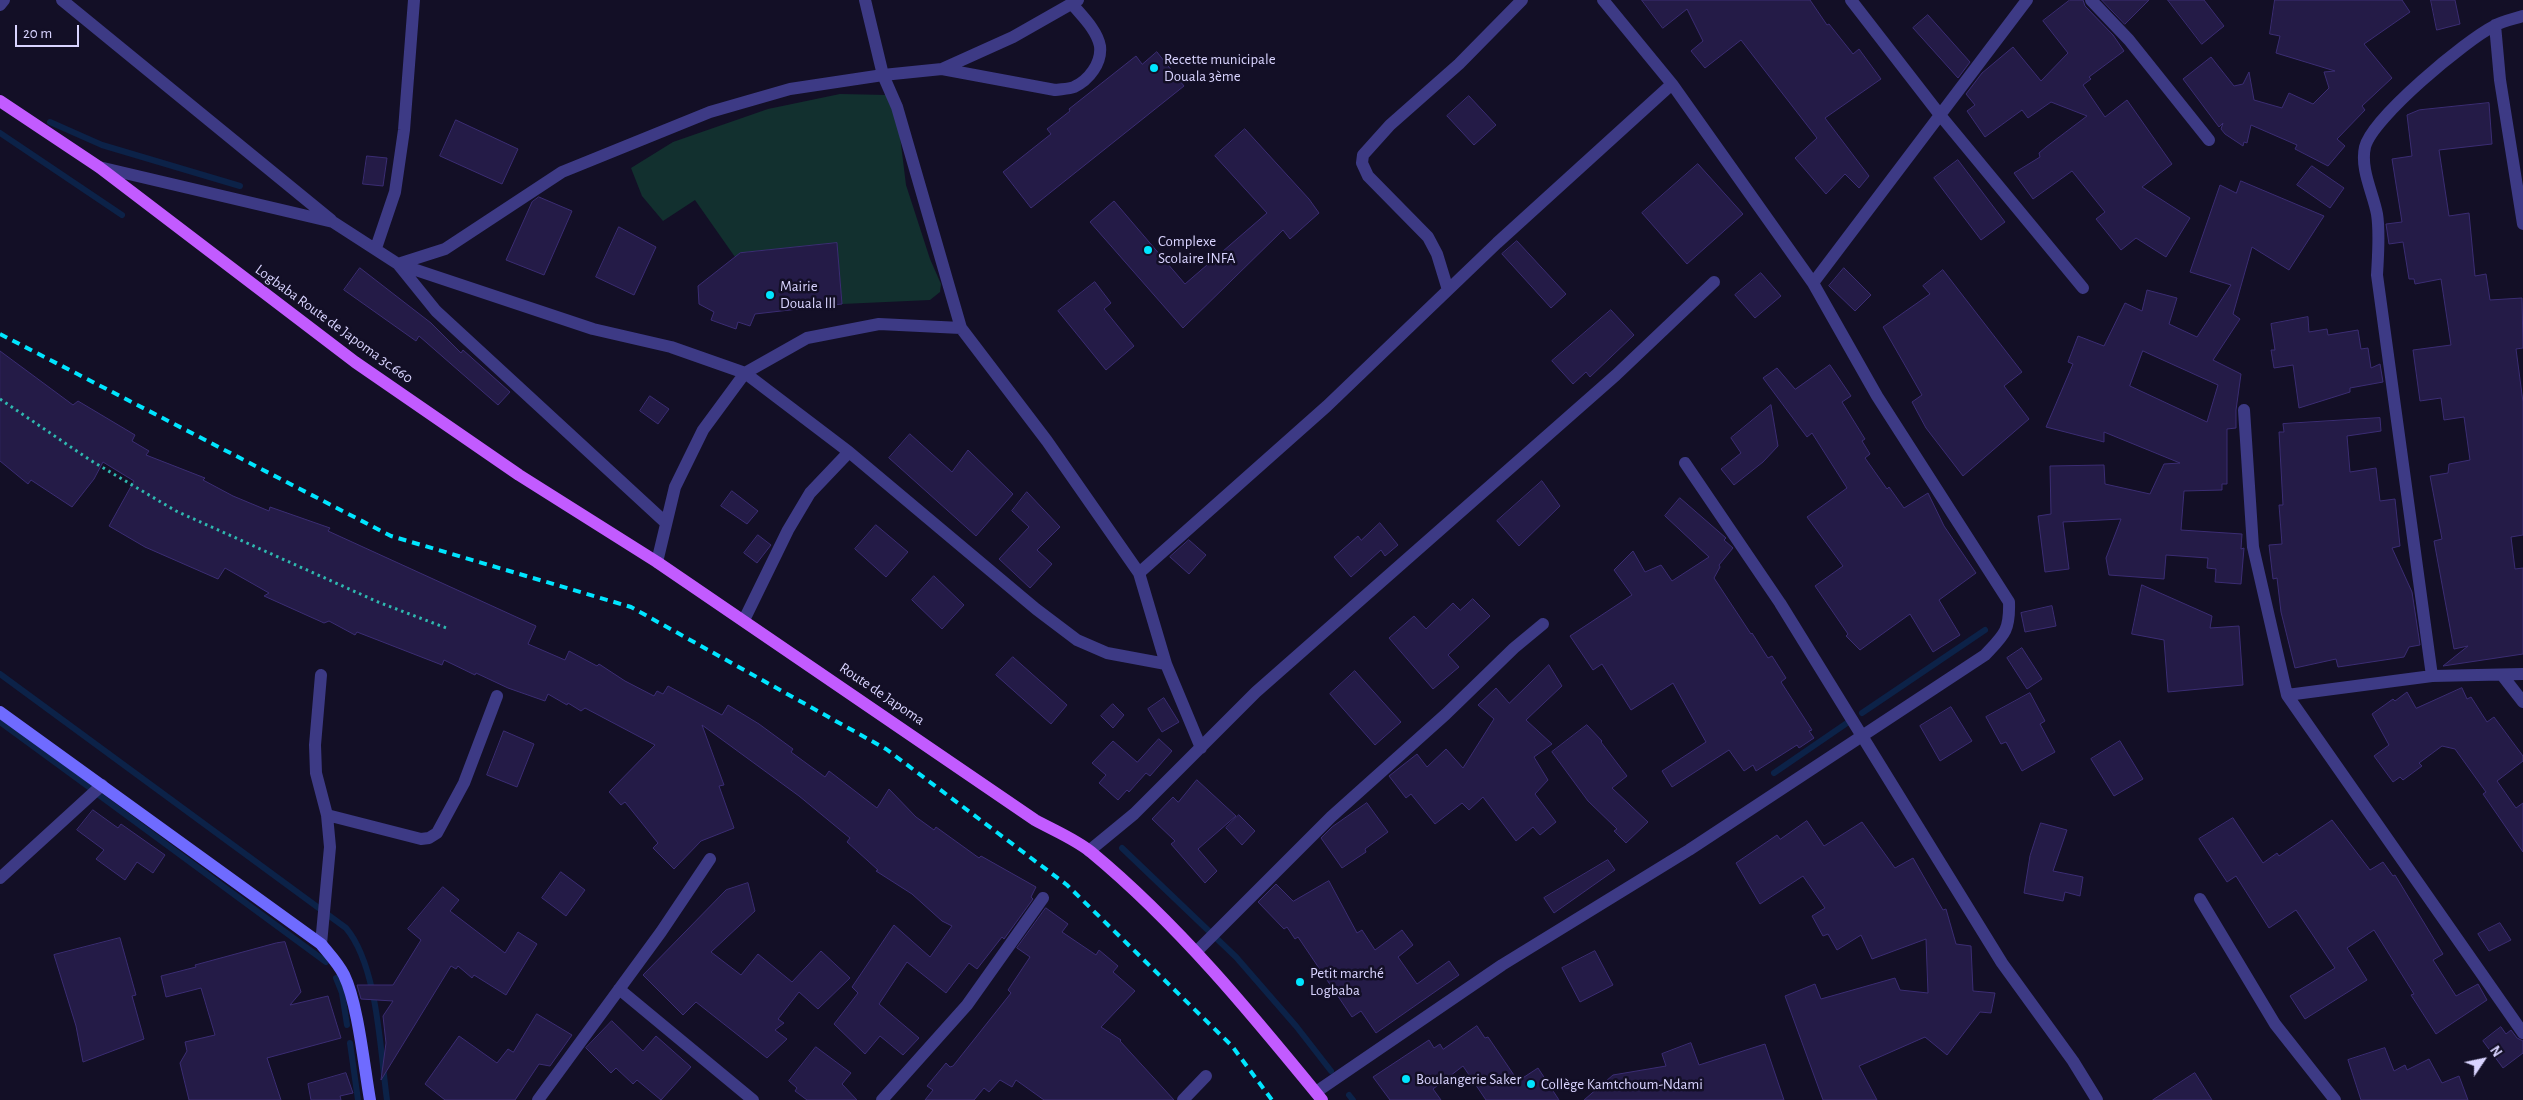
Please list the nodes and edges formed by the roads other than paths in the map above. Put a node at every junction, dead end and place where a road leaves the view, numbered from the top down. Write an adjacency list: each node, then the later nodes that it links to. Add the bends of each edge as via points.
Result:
1 (4, 0): 11 (street)
2 (62, 0): 21 (street)
3 (414, 0): 23 (street, via 404,130 395,192)
4 (865, 0): 15 (street)
5 (1522, 0): 28 (street, via 1459,64 1390,125 1363,155 1362,163 1368,176 1428,237)
6 (1603, 0): 16 (street)
7 (1851, 0): 18 (street)
8 (2027, 0): 18 (street)
9 (2091, 0): 19 (street, via 2129,40)
10 (1075, 2): 14 (street, via 1013,37); 14 (street, via 1100,46 1098,63 1088,77 1073,87 1055,90)
11 (0, 5)
12 (2523, 16): 13 (street)
13 (2495, 25): 22 (street, via 2500,80); 43 (street, via 2447,58 2401,100 2365,146 2364,164 2377,216 2377,275)
14 (942, 69): 15 (street)
15 (883, 75): 24 (street, via 790,89 710,112 562,172 445,249); 29 (street, via 896,107)
16 (1672, 84): 26 (street); 28 (street)
17 (0, 101): 20 (main road, Logbaba Route de Japoma 3c.660)
18 (1940, 115): 26 (street); 27 (street)
19 (2209, 140)
20 (99, 167): 21 (street); 35 (main road, Logbaba Route de Japoma 3c.660, via 355,362 519,475)
21 (333, 222): 23 (street)
22 (2523, 224)
23 (376, 248): 24 (street)
24 (398, 264): 30 (street, via 593,330 671,347); 34 (street, via 436,311)
25 (1714, 282): 49 (street, via 1616,375 1256,692)
26 (1813, 284): 48 (street, via 1878,396 2010,602 2005,635 1985,655)
27 (2083, 288)
28 (1448, 290): 36 (street, via 1327,406)
29 (961, 328): 30 (street, via 879,324 806,338); 36 (street, via 1047,441)
30 (745, 372): 32 (street); 34 (street, via 703,430 674,486)
31 (2244, 410): 44 (street, via 2253,547)
32 (849, 452): 37 (street, via 810,493); 39 (street, via 1077,640 1107,653)
33 (1685, 463): 48 (street, via 1780,603)
34 (665, 522): 35 (street)
35 (657, 562): 37 (main road, Route de Japoma)
36 (1139, 573): 39 (street)
37 (744, 620): 52 (main road, Route de Japoma, via 1035,820)
38 (1543, 624): 58 (street, via 1331,817)
39 (1166, 664): 49 (street)
40 (2523, 674): 42 (street)
41 (321, 675): 51 (street, via 315,754 316,773)
42 (2502, 675): 43 (street); 46 (street)
43 (2432, 676): 44 (street)
44 (2287, 695): 60 (street)
45 (497, 696): 51 (street, via 464,783 437,833 420,839)
46 (2523, 702)
47 (0, 712): 50 (main road)
48 (1863, 736): 62 (street, via 1689,850 1502,965); 68 (street, via 2002,962 2074,1061)
49 (1200, 748): 52 (street, via 1134,814)
50 (102, 786): 54 (street); 57 (main road)
51 (327, 815): 57 (street, via 330,847)
52 (1090, 851): 58 (main road, Route de Japoma)
53 (710, 859): 59 (street)
54 (0, 878)
55 (1043, 898): 66 (street, via 967,1005)
56 (2200, 899): 69 (street, via 2275,1024)
57 (321, 944): 63 (main road, via 337,962 352,999)
58 (1196, 952): 62 (main road, Route de Japoma)
59 (619, 989): 64 (street); 65 (street)
60 (2523, 1033)
61 (1206, 1076): 67 (street)
62 (1319, 1096)
63 (370, 1100)
64 (538, 1100)
65 (753, 1100)
66 (882, 1100)
67 (1183, 1100)
68 (2097, 1100)
69 (2335, 1100)

